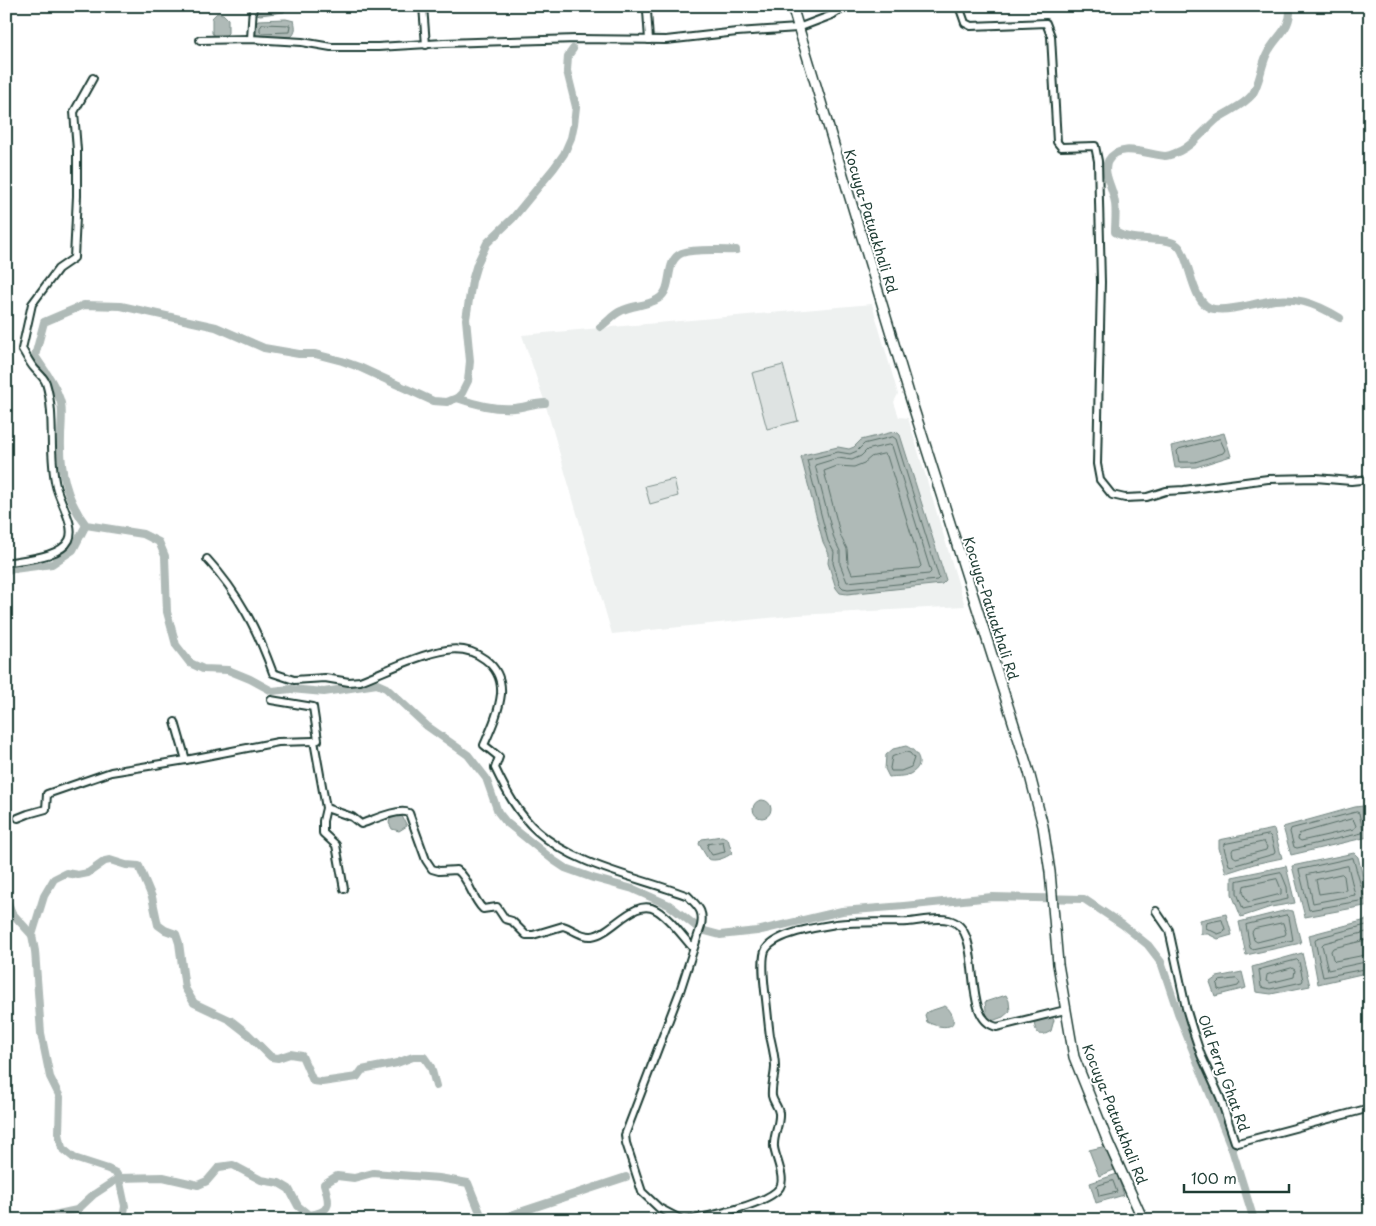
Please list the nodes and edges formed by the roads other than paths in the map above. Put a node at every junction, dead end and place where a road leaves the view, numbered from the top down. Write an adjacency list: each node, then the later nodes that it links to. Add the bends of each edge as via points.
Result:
1 (253, 6): 8 (street)
2 (423, 6): 11 (street)
3 (648, 6): 10 (street)
4 (792, 6): 7 (main road, Kocuya-Patuakhali Rd)
5 (846, 6): 7 (street)
6 (959, 6): 13 (street, via 965,23 971,26 1046,23 1051,36 1057,142 1061,147 1095,146 1101,282 1097,464 1100,480 1112,495 1147,497 1166,491 1268,478)
7 (798, 28): 10 (street); 25 (main road, Kocuya-Patuakhali Rd, via 1029,772 1052,888)
8 (251, 39): 9 (street); 11 (street, via 331,47)
9 (200, 40)
10 (649, 40): 11 (street, via 577,39)
11 (426, 45)
12 (93, 78): 15 (street, via 74,112 77,150 74,258 58,269 32,304 22,348 33,368 45,380 51,406 56,486 71,530 62,550)
13 (1370, 479)
14 (207, 559): 24 (street, via 226,580 246,611 273,673 294,680 325,678 349,682 446,650 470,650 486,660 497,676 501,693 484,745 499,757 494,768 511,800 537,831 572,855 688,896 703,915)
15 (6, 562)
16 (271, 700): 18 (street, via 313,707 318,740)
17 (175, 722): 19 (street)
18 (314, 741): 19 (street, via 278,742); 20 (street)
19 (186, 760): 21 (street, via 111,772 59,789 47,794 46,809)
20 (326, 808): 22 (street, via 323,833 336,845); 24 (street, via 352,817 361,824 407,811 432,869 458,870 464,874 483,909 497,907 505,919 512,921 526,935 563,926 580,934 598,935 647,906 667,917)
21 (18, 818)
22 (344, 889)
23 (1156, 911): 26 (street, Old Ferry Ghat Rd, via 1169,930 1193,1031 1235,1142)
24 (693, 948): 27 (street, via 625,1135 642,1192 659,1208)
25 (1065, 1010): 27 (street, via 997,1027 991,1025 980,1010 965,935 959,925 950,920 852,922 805,929 770,945 764,953 764,973 775,1065 772,1096 779,1112 774,1148 782,1182 771,1195 745,1206); 28 (main road, Kocuya-Patuakhali Rd, via 1074,1057)
26 (1370, 1108)
27 (683, 1220)
28 (1143, 1220)

